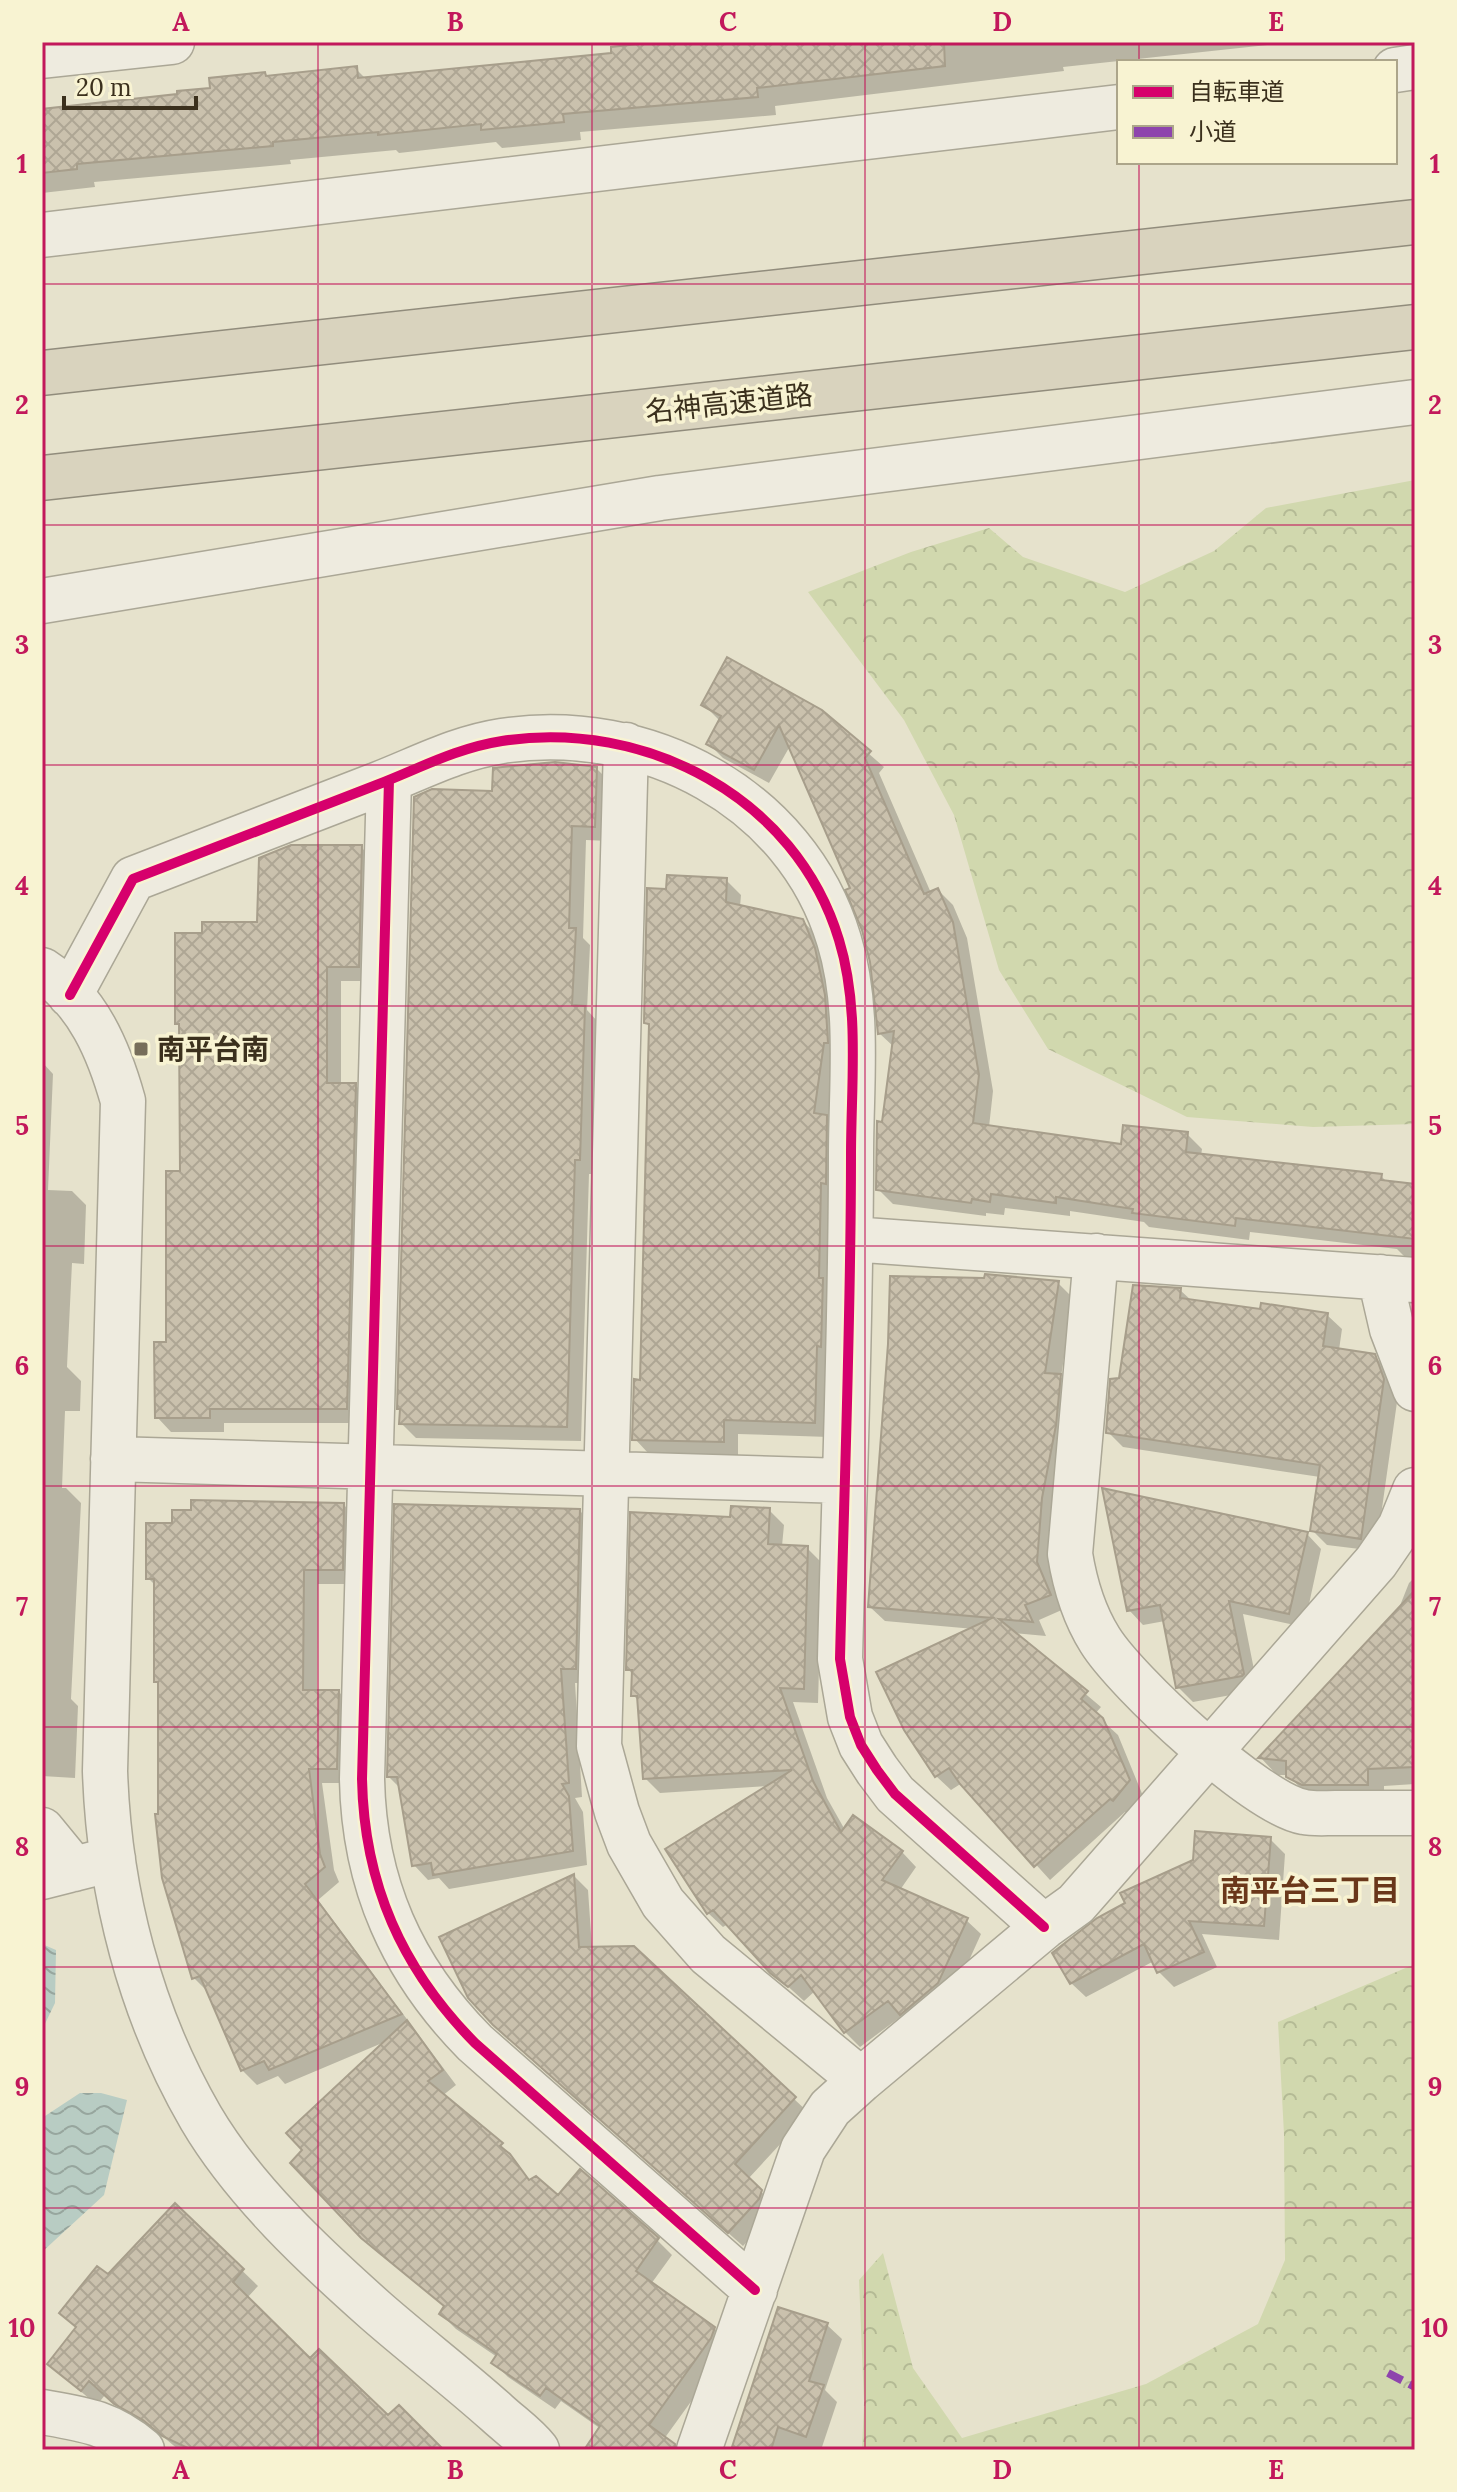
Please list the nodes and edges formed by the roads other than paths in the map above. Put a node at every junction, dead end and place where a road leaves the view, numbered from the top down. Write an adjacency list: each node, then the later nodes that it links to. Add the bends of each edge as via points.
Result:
1 (172, 42): 2 (street)
2 (42, 56)
3 (1117, 107): 5 (street)
4 (1415, 222): 7 (highway)
5 (42, 235)
6 (1415, 327): 9 (highway, 名神高速道路)
7 (42, 373)
8 (1415, 402): 10 (street, via 660,498)
9 (42, 478)
10 (42, 601)
11 (626, 745): 12 (street, via 583,738 503,741 464,749); 14 (street, via 694,769 756,811 797,856 828,909 851,996); 20 (street)
12 (389, 780): 13 (street, via 133,879); 19 (street)
13 (56, 983): 18 (street, via 86,1014 110,1056 123,1101)
14 (851, 1239): 15 (street); 21 (street)
15 (1096, 1256): 16 (street); 23 (street, via 1070,1554 1074,1577 1090,1622 1116,1662)
16 (1397, 1279): 17 (street, via 1392,1329)
17 (1415, 1389)
18 (113, 1459): 19 (street); 26 (street, via 107,1819)
19 (370, 1467): 20 (street); 29 (street, via 363,1813 375,1877 398,1938 432,1994 475,2043)
20 (606, 1474): 21 (street); 28 (street, via 599,1746 629,1844 663,1903 708,1954)
21 (844, 1481): 27 (street, via 840,1659 850,1717 861,1745 895,1794)
22 (1415, 1490): 23 (street, via 1400,1527 1376,1562)
23 (1211, 1752): 24 (street, via 1272,1799 1304,1812); 27 (street, via 1076,1904)
24 (1415, 1813)
25 (42, 1830): 26 (street)
26 (76, 1869): 34 (street, via 131,1951 146,2003 202,2120 253,2189 318,2257)
27 (1044, 1927): 28 (street)
28 (861, 2080): 29 (street, via 830,2108 803,2149)
29 (755, 2290): 35 (street)
30 (42, 2412): 31 (street)
31 (95, 2421): 32 (street); 33 (street)
32 (63, 2450)
33 (142, 2450)
34 (537, 2450)
35 (699, 2450)

